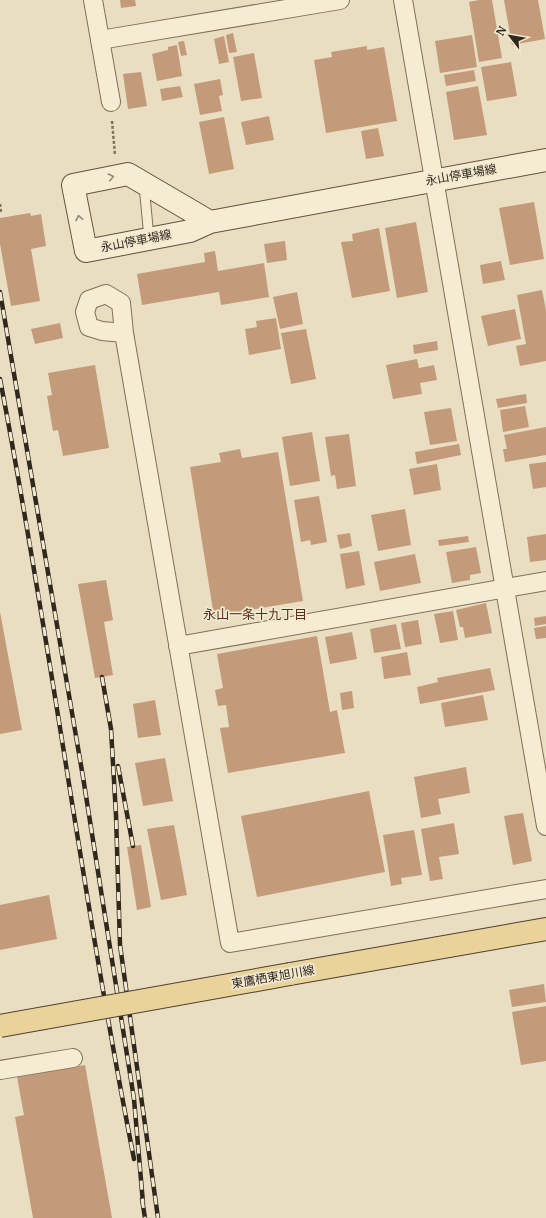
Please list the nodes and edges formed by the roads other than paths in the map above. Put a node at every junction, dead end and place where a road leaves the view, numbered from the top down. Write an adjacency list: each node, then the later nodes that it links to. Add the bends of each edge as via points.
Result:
1 (94, 0): 4 (street)
2 (340, 0): 4 (street)
3 (404, 0): 7 (street)
4 (100, 40): 5 (street)
5 (111, 102)
6 (546, 160): 7 (main road, 永山停車場線)
7 (435, 180): 9 (main road, 永山停車場線); 13 (street)
8 (144, 184): 9 (main road, 永山停車場線); 10 (lane); 10 (main road, 永山停車場線, one-way to 8, via 86,251 73,185 128,174)
9 (210, 222): 10 (main road, 永山停車場線, via 190,231)
10 (149, 238)
11 (124, 333): 14 (street)
12 (546, 581): 13 (street)
13 (505, 588): 14 (street); 15 (street)
14 (178, 646): 16 (street, via 230,943)
15 (546, 826)
16 (546, 889)
17 (546, 929): 18 (main road, 東鷹栖東旭川線, bridge)
18 (0, 1026)
19 (73, 1058): 20 (street)
20 (0, 1070)

